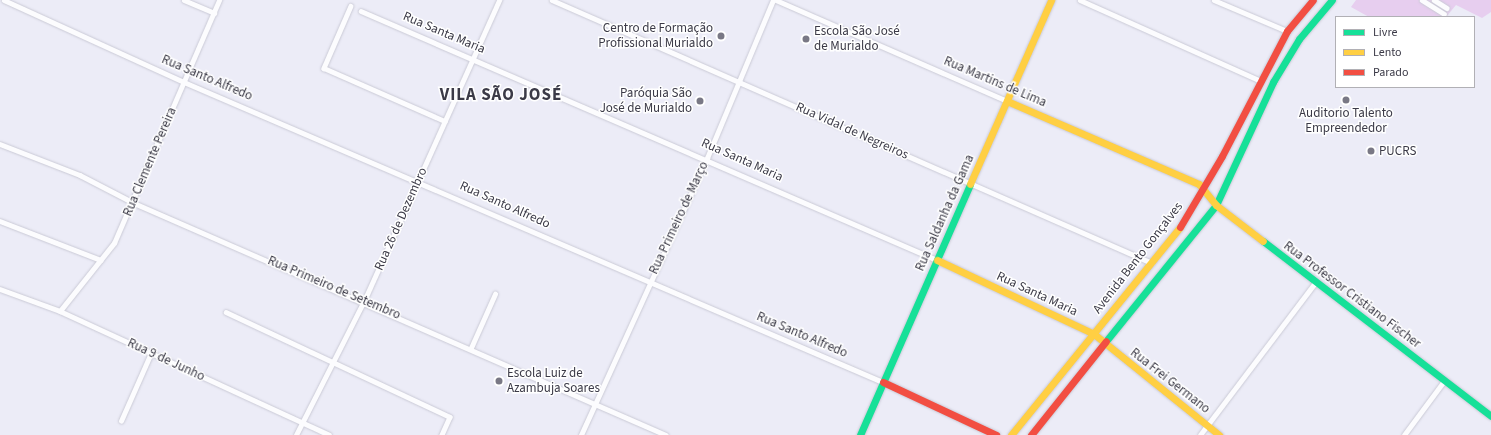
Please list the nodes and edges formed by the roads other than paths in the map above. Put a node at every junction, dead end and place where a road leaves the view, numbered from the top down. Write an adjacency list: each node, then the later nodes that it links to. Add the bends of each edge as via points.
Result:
1 (4, 0): 24 (street, Rua Santo Alfredo)
2 (184, 0): 18 (street)
3 (220, 0): 18 (street, Rua Clemente Pereira)
4 (499, 0): 21 (street, Rua 26 de Dezembro)
5 (552, 0): 23 (street, Rua Vidal de Negreiros)
6 (774, 0): 23 (street, Rua Primeiro de Março); 25 (street, Rua Martins de Lima)
7 (1051, 0): 25 (main road, Rua Saldanha da Gama)
8 (1080, 0): 22 (street)
9 (1214, 0): 20 (street)
10 (1313, 0): 20 (main road, Avenida Bento Gonçalves)
11 (1332, 0): 33 (main road, via 1299,39 1273,82)
12 (1422, 0): 15 (street)
13 (1435, 0): 15 (street); 16 (street)
14 (351, 6): 26 (street, via 324,68)
15 (1432, 6): 19 (street)
16 (1447, 8)
17 (361, 11): 21 (street, Rua Santa Maria)
18 (214, 13): 24 (street, Rua Clemente Pereira)
19 (1444, 14)
20 (1287, 31): 22 (main road, Avenida Bento Gonçalves)
21 (473, 59): 26 (street, Rua 26 de Dezembro); 28 (street, Rua Santa Maria)
22 (1259, 80): 31 (main road, Avenida Bento Gonçalves)
23 (739, 81): 28 (street, Rua Primeiro de Março); 30 (street, Rua Vidal de Negreiros)
24 (184, 82): 29 (street, Rua Santo Alfredo); 32 (street, Rua Clemente Pereira)
25 (1007, 101): 30 (main road, Rua Saldanha da Gama); 31 (main road, Rua Martins de Lima)
26 (445, 121): 29 (street, Rua 26 de Dezembro)
27 (0, 144): 32 (street, Rua Primeiro de Setembro, via 80,175)
28 (707, 158): 36 (street, Rua Santa Maria); 38 (street, Rua Primeiro de Março)
29 (418, 180): 38 (street, Rua Santo Alfredo); 42 (street, Rua 26 de Dezembro)
30 (972, 184): 36 (main road, Rua Saldanha da Gama); 37 (street, Rua Vidal de Negreiros)
31 (1204, 187): 33 (main road, Rua Professor Cristiano Fischer); 37 (main road, Avenida Bento Gonçalves)
32 (134, 203): 35 (street, Rua Clemente Pereira); 42 (street, Rua Primeiro de Setembro)
33 (1216, 205): 39 (main road, Rua Professor Cristiano Fischer); 46 (main road)
34 (0, 221): 35 (street)
35 (101, 260): 43 (street, Rua Clemente Pereira)
36 (936, 260): 45 (main road, Rua Santa Maria); 51 (main road, Rua Saldanha da Gama)
37 (1152, 262): 45 (main road, Avenida Bento Gonçalves)
38 (650, 282): 51 (street, Rua Santo Alfredo); 52 (street, Rua Primeiro de Março)
39 (1315, 283): 50 (main road, Rua Professor Cristiano Fischer); 56 (street)
40 (0, 289): 43 (street, Rua 9 de Junho)
41 (495, 294): 47 (street)
42 (364, 301): 47 (street, Rua Primeiro de Setembro); 49 (street, Rua 26 de Dezembro)
43 (60, 312): 48 (street, Rua 9 de Junho)
44 (226, 312): 49 (street)
45 (1094, 334): 46 (main road, Rua Santa Maria); 64 (main road, Avenida Bento Gonçalves)
46 (1105, 346): 56 (main road, Rua Frei Germano); 65 (main road)
47 (471, 348): 52 (street, Rua Primeiro de Setembro)
48 (151, 353): 54 (street); 55 (street, Rua 9 de Junho)
49 (332, 364): 55 (street, Rua 26 de Dezembro); 59 (street, via 450,417)
50 (1444, 381): 53 (main road, Rua Professor Cristiano Fischer); 68 (street)
51 (883, 382): 62 (main road, Rua Saldanha da Gama); 63 (main road, Rua Santo Alfredo)
52 (595, 403): 60 (street, Rua Primeiro de Março); 61 (street, Rua Primeiro de Setembro)
53 (1491, 416)
54 (121, 421)
55 (302, 423): 57 (street, Rua 26 de Dezembro); 58 (street, Rua 9 de Junho)
56 (1208, 426): 66 (street); 67 (main road, Rua Frei Germano)
57 (296, 435)
58 (329, 435)
59 (442, 435)
60 (581, 435)
61 (666, 435)
62 (860, 435)
63 (996, 435)
64 (1011, 435)
65 (1031, 435)
66 (1200, 435)
67 (1219, 435)
68 (1404, 435)

